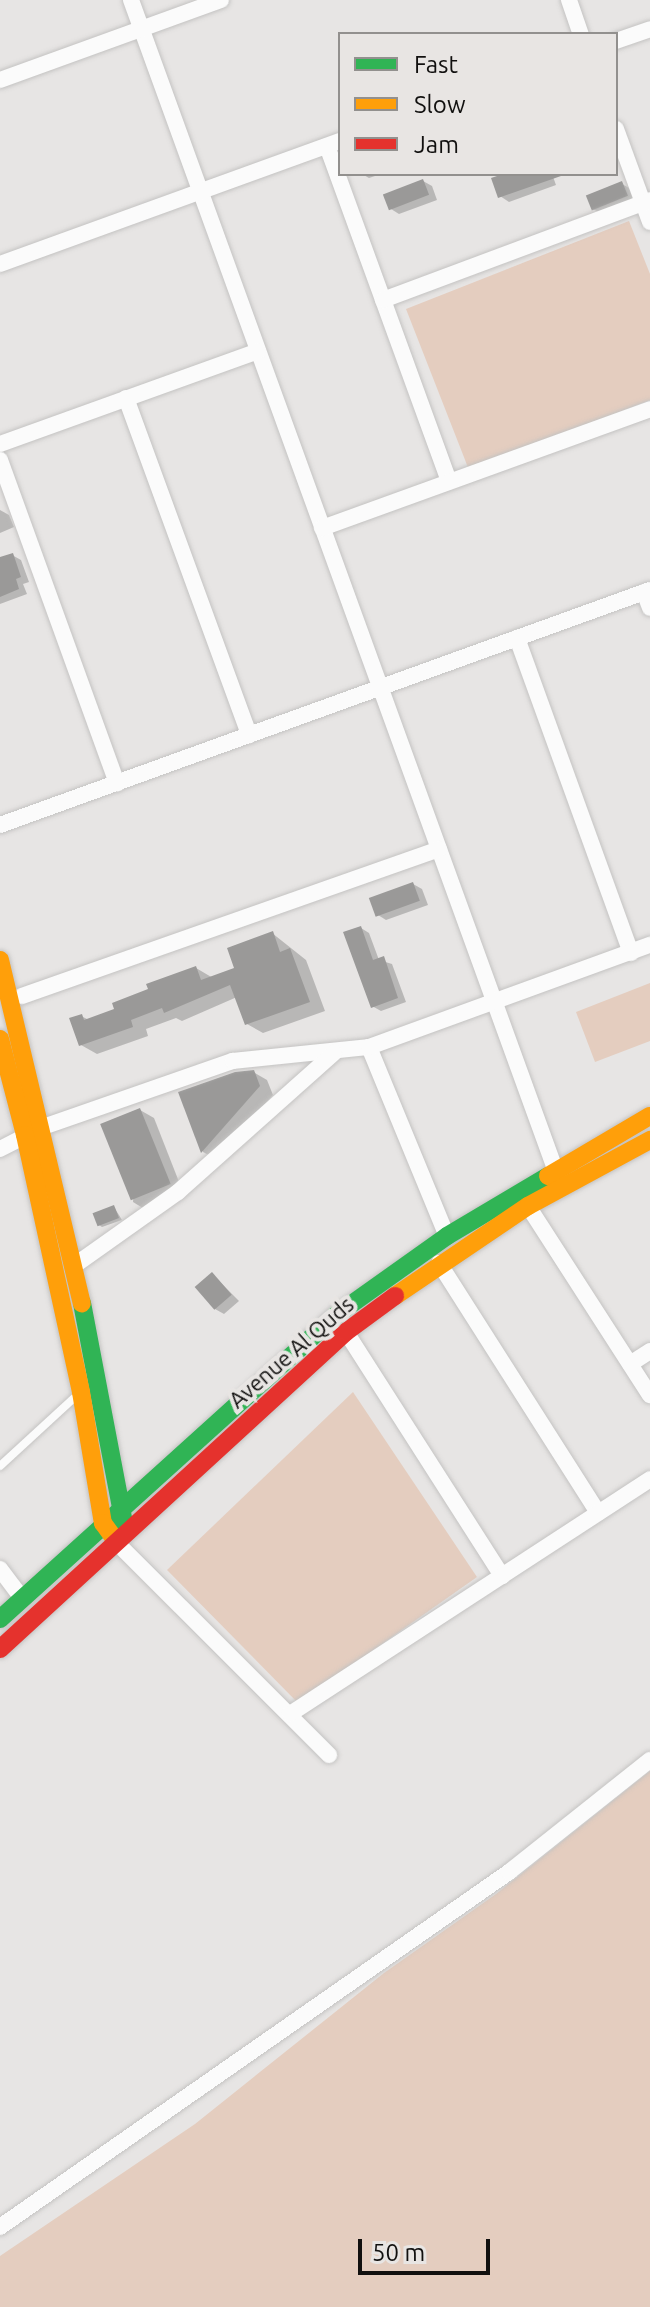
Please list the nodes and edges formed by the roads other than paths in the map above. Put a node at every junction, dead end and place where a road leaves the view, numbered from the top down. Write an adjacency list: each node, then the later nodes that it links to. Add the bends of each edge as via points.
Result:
1 (131, 0): 4 (street)
2 (221, 0): 4 (street)
3 (569, 0): 6 (street)
4 (141, 29): 8 (street); 12 (street)
5 (650, 29): 7 (street)
6 (580, 32)
7 (618, 40)
8 (0, 80)
9 (618, 134): 13 (street)
10 (334, 143): 12 (street)
11 (344, 176): 16 (street)
12 (200, 192): 15 (street); 17 (street)
13 (646, 202): 14 (street); 16 (street)
14 (650, 222)
15 (0, 264)
16 (383, 300): 22 (street)
17 (258, 351): 18 (street); 23 (street)
18 (126, 398): 20 (street); 27 (street)
19 (650, 409): 22 (street)
20 (0, 444)
21 (0, 460): 28 (street)
22 (449, 482): 23 (street)
23 (322, 528): 26 (street)
24 (648, 596): 25 (street)
25 (517, 638): 26 (street); 32 (street)
26 (380, 687): 27 (street); 30 (street)
27 (249, 735): 28 (street)
28 (117, 783): 29 (street)
29 (0, 825)
30 (439, 849): 34 (street); 35 (street)
31 (650, 945): 32 (street)
32 (631, 953): 35 (street)
33 (0, 960): 34 (main road)
34 (10, 995): 40 (main road)
35 (495, 1002): 37 (street); 43 (street)
36 (0, 1039): 40 (main road)
37 (369, 1047): 38 (street); 45 (street)
38 (334, 1053): 40 (street, via 294,1052 233,1061); 47 (street, via 178,1192)
39 (650, 1116): 43 (main road, Avenue Al Quds)
40 (34, 1131): 42 (street); 47 (main road); 52 (main road)
41 (650, 1140): 44 (main road, Avenue Al Quds)
42 (0, 1149)
43 (555, 1169): 45 (main road, Avenue Al Quds)
44 (528, 1206): 46 (main road, Avenue Al Quds); 50 (street)
45 (447, 1236): 56 (main road, Avenue Al Quds, via 336,1315)
46 (439, 1263): 48 (main road, Avenue Al Quds); 57 (street)
47 (75, 1265): 51 (main road)
48 (346, 1332): 59 (main road, Avenue Al Quds); 61 (street)
49 (650, 1351): 50 (street)
50 (630, 1364): 53 (street)
51 (98, 1376): 52 (lane); 56 (main road)
52 (81, 1392): 54 (lane); 58 (main road)
53 (650, 1395)
54 (0, 1466)
55 (650, 1479): 57 (street)
56 (123, 1505): 58 (main road, Avenue Al Quds); 59 (main road)
57 (598, 1513): 61 (street)
58 (103, 1523): 59 (main road); 62 (main road, Avenue Al Quds)
59 (122, 1542): 64 (main road, Avenue Al Quds); 65 (street)
60 (0, 1569): 62 (street)
61 (502, 1576): 65 (street)
62 (22, 1598): 63 (main road, Avenue Al Quds)
63 (0, 1619)
64 (0, 1649)
65 (290, 1714): 66 (street)
66 (329, 1755)
67 (650, 1760): 68 (street, via 509,1872)
68 (0, 2227)

